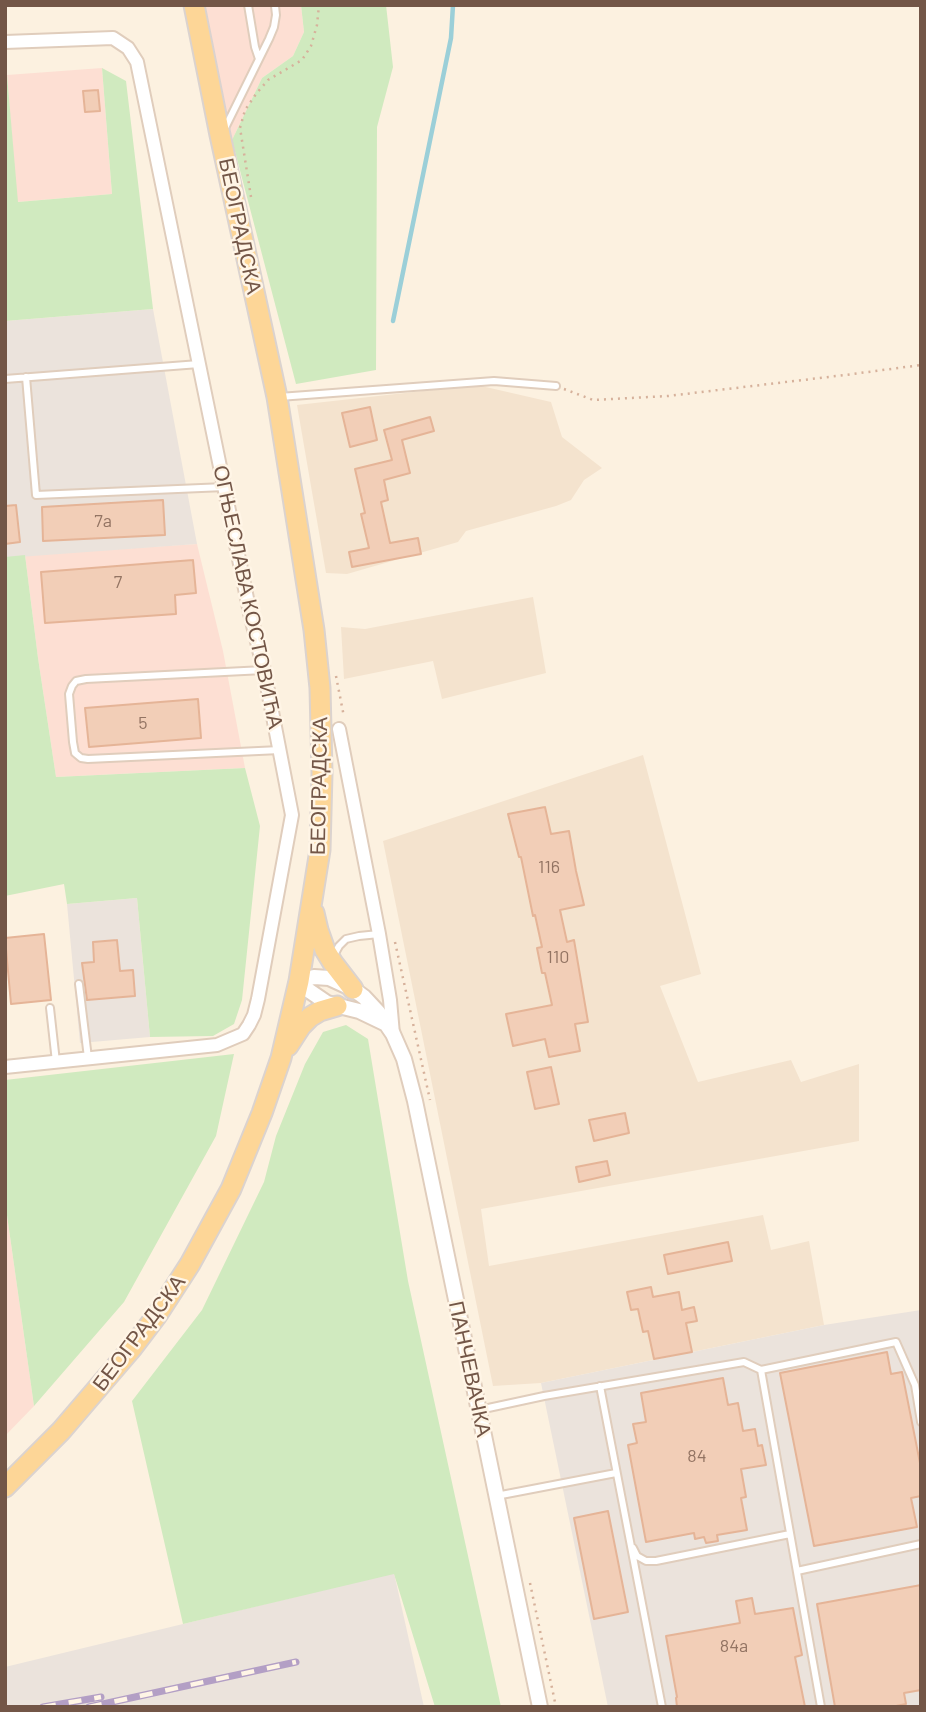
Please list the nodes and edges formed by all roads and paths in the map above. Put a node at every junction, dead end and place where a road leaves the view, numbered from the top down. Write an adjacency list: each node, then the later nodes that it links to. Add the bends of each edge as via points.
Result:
1 (194, 5): 7 (main road, БЕОГРАДСКА)
2 (248, 5): 6 (lane)
3 (319, 5): 8 (path, via 311,47 302,60 268,80 245,110 240,128)
4 (275, 6): 6 (lane, via 274,27)
5 (5, 42): 9 (street, ОГЊЕСЛАВА КОСТОВИЋА, via 113,38 128,48 137,62)
6 (259, 60): 7 (lane)
7 (220, 135): 14 (main road, БЕОГРАДСКА)
8 (253, 207)
9 (199, 364): 11 (lane); 15 (street, ОГЊЕСЛАВА КОСТОВИЋА)
10 (921, 365): 13 (path, via 668,396 593,400)
11 (26, 377): 12 (lane); 15 (lane, via 36,495)
12 (5, 379)
13 (556, 386): 14 (lane, via 494,381)
14 (277, 397): 20 (main road, БЕОГРАДСКА, via 320,688 321,824)
15 (225, 487): 16 (street, ОГЊЕСЛАВА КОСТОВИЋА)
16 (264, 670): 19 (street, ОГЊЕСЛАВА КОСТОВИЋА); 19 (lane, via 76,681 69,694 75,753 88,759)
17 (336, 676): 18 (path)
18 (342, 727): 21 (street, ПАНЧЕВАЧКА)
19 (280, 750): 30 (street, ОГЊЕСЛАВА КОСТОВИЋА, via 292,816 258,999 249,1025 243,1034 217,1045)
20 (312, 903): 23 (main road); 24 (main road, БЕОГРАДСКА)
21 (379, 934): 23 (lane, via 346,939); 29 (street, ПАНЧЕВАЧКА, via 390,1000)
22 (393, 935): 34 (path)
23 (333, 963): 26 (main road)
24 (299, 981): 26 (street, via 329,978); 27 (street); 31 (main road, БЕОГРАДСКА)
25 (79, 984): 30 (lane)
26 (353, 989): 29 (street)
27 (337, 1006): 29 (street, via 359,1011); 31 (main road, via 310,1017)
28 (50, 1009): 32 (lane)
29 (389, 1029): 37 (street, ПАНЧЕВАЧКА, via 404,1059 415,1101)
30 (88, 1058): 32 (street, ОГЊЕСЛАВА КОСТОВИЋА)
31 (281, 1059): 40 (main road, БЕОГРАДСКА, via 231,1189 180,1280 88,1402)
32 (56, 1062): 33 (street, ОГЊЕСЛАВА КОСТОВИЋА)
33 (5, 1067)
34 (432, 1109)
35 (761, 1370): 36 (lane, via 744,1362); 38 (lane, via 896,1342 915,1385); 42 (lane)
36 (600, 1386): 37 (lane); 39 (lane)
37 (479, 1410): 41 (street, ПАНЧЕВАЧКА)
38 (921, 1422)
39 (616, 1473): 41 (lane); 43 (lane)
40 (5, 1487)
41 (496, 1496): 47 (street, ПАНЧЕВАЧКА)
42 (790, 1534): 43 (lane, via 656,1561 637,1556); 45 (lane)
43 (630, 1544): 49 (lane)
44 (921, 1544): 45 (lane)
45 (796, 1571): 50 (lane)
46 (527, 1573): 48 (path)
47 (540, 1707)
48 (556, 1707)
49 (662, 1707)
50 (821, 1707)

